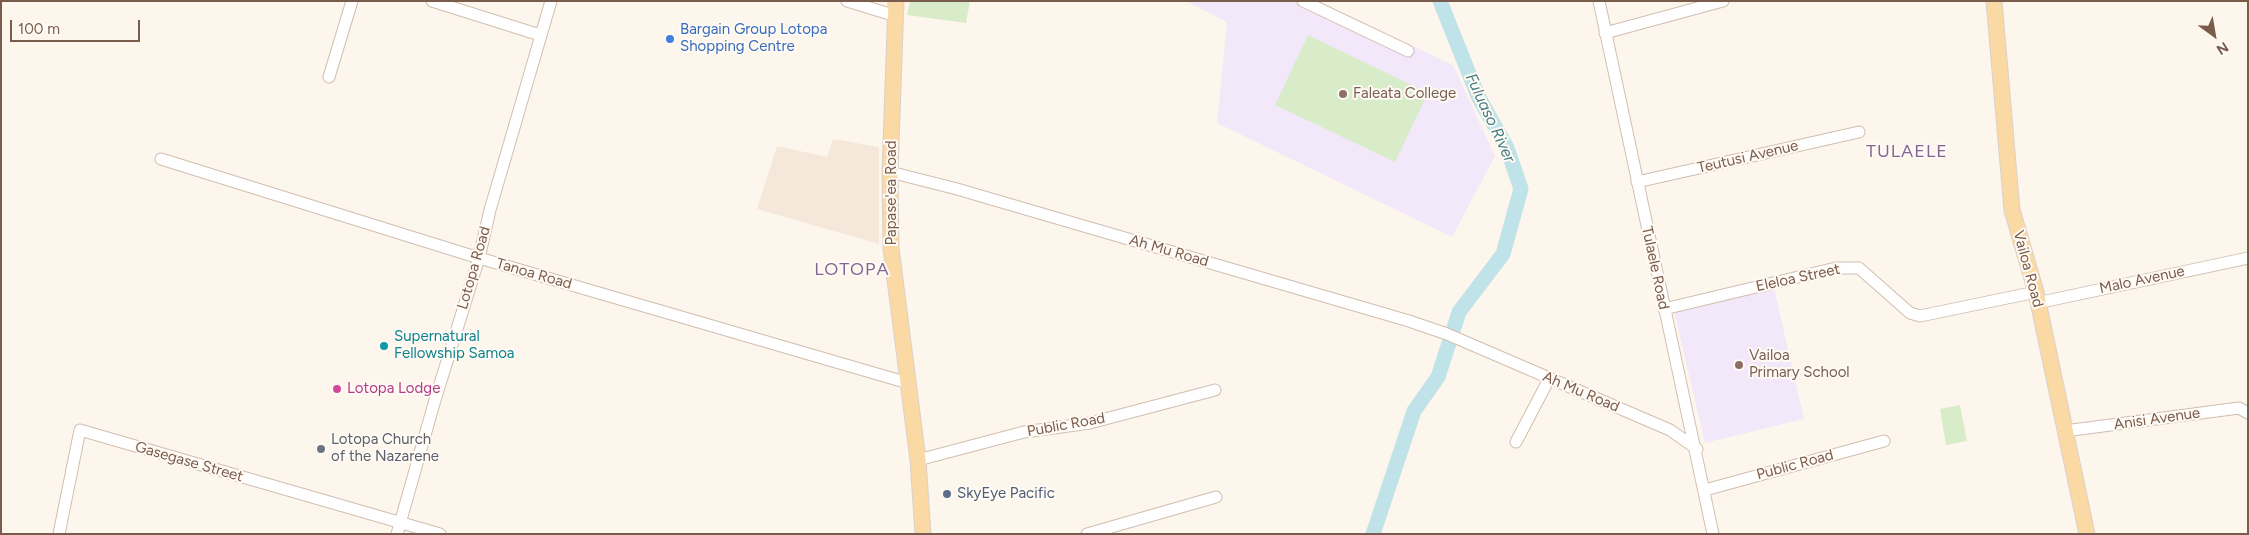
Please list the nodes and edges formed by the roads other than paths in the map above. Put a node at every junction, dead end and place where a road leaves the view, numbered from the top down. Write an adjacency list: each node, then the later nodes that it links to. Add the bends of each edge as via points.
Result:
1 (352, 1): 13 (street)
2 (432, 1): 11 (street)
3 (551, 1): 11 (street, Lotopa Road)
4 (847, 1): 9 (street)
5 (1303, 1): 12 (street)
6 (1599, 1): 10 (street, Tulaele Road)
7 (1723, 1): 10 (street)
8 (1994, 1): 20 (main road, Vailoa Road, via 2012,210)
9 (896, 8): 16 (main road, Papase'ea Road)
10 (1605, 33): 17 (street, Tulaele Road)
11 (540, 35): 18 (street, Lotopa Road)
12 (1408, 51)
13 (329, 77)
14 (1858, 132): 17 (street, Teutusi Avenue)
15 (161, 159): 18 (street, Tanoa Road)
16 (890, 172): 22 (street, Ah Mu Road, via 1409,321); 23 (main road, Papase'ea Road, via 892,248)
17 (1637, 182): 21 (street, Tulaele Road)
18 (479, 258): 23 (street, Tanoa Road); 33 (street, Lotopa Road)
19 (2248, 258): 20 (street, Malo Avenue)
20 (2036, 298): 21 (street, Eleloa Street, via 1920,316 1910,312 1859,268 1836,268); 26 (main road, Vailoa Road)
21 (1664, 309): 29 (street, Tulaele Road)
22 (1550, 379): 28 (street); 29 (street, Ah Mu Road, via 1670,430)
23 (908, 383): 30 (main road, Papase'ea Road)
24 (1214, 390): 30 (street, Public Road, via 1090,423 1024,432)
25 (2248, 413): 26 (street, Anisi Avenue, via 2239,408)
26 (2065, 431): 39 (main road, Vailoa Road)
27 (1884, 441): 31 (street, Public Road)
28 (1516, 442)
29 (1697, 449): 31 (street, Tulaele Road)
30 (918, 460): 36 (main road, Papase'ea Road)
31 (1705, 490): 38 (street, Tulaele Road)
32 (1216, 497): 37 (street)
33 (399, 528): 34 (street, Gasegase Street, via 80,430); 35 (street)
34 (59, 534)
35 (440, 534)
36 (923, 534)
37 (1086, 534)
38 (1713, 534)
39 (2087, 534)

